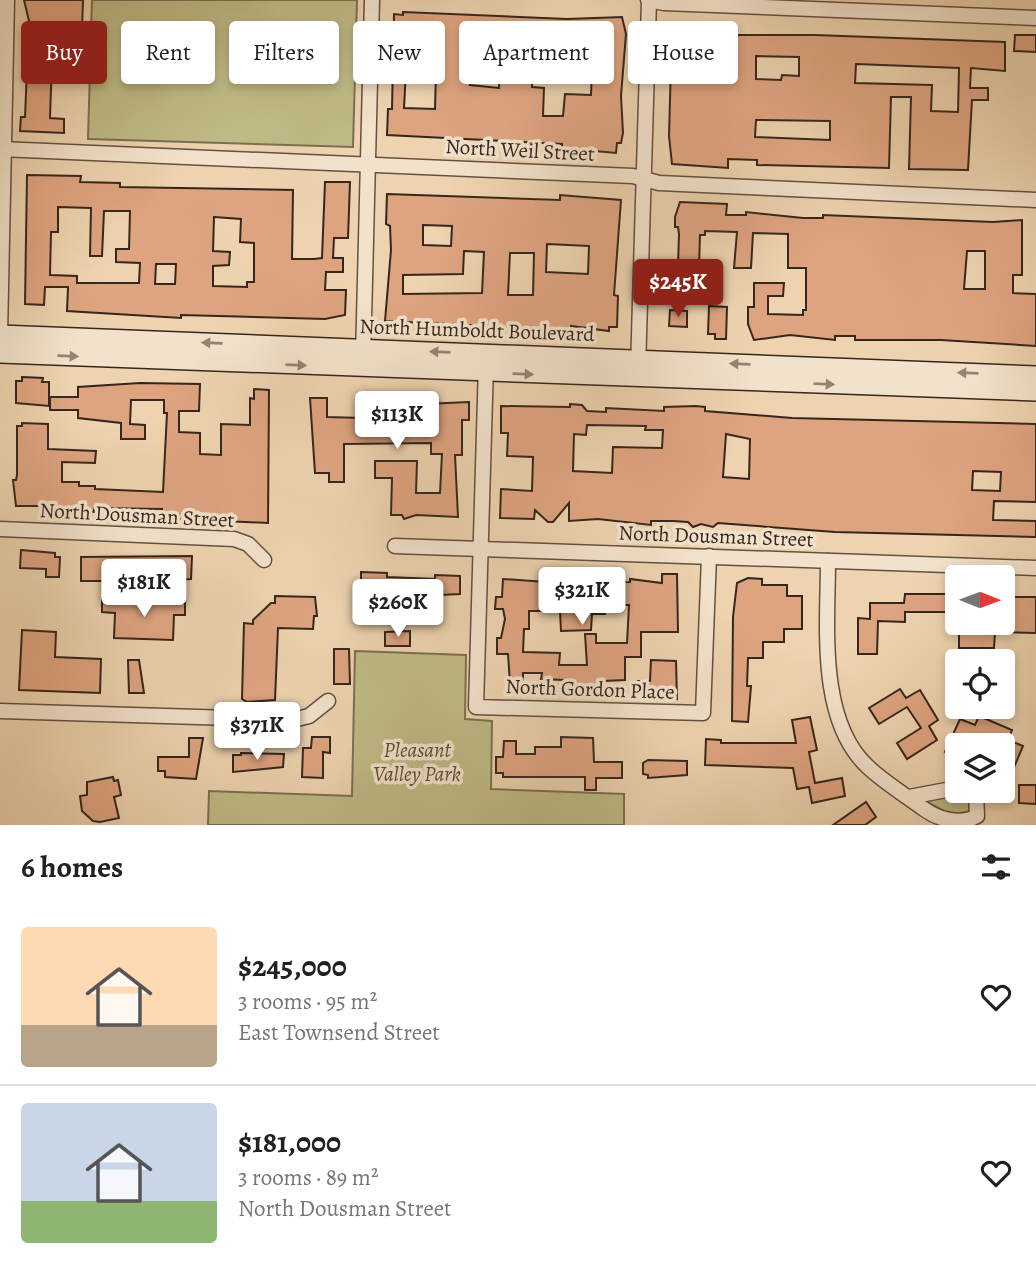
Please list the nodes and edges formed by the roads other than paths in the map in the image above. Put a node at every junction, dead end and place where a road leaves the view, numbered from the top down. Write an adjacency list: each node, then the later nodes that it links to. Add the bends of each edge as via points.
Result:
1 (7, 0): 5 (street)
2 (372, 0): 6 (street)
3 (648, 0): 4 (street); 7 (street)
4 (1036, 18)
5 (2, 149): 6 (street, North Weil Street); 9 (street)
6 (368, 163): 7 (street, North Weil Street); 11 (street)
7 (644, 180): 8 (street, North Weil Street); 13 (street)
8 (1036, 200)
9 (0, 335): 11 (main road, North Humboldt Boulevard, one-way to 9)
10 (0, 353): 11 (main road, North Humboldt Boulevard, one-way to 11)
11 (363, 358): 12 (main road, North Humboldt Boulevard)
12 (486, 363): 13 (main road, North Humboldt Boulevard); 18 (street)
13 (638, 369): 14 (main road, North Humboldt Boulevard, one-way to 13); 15 (main road, North Humboldt Boulevard, one-way to 15)
14 (1036, 376)
15 (1036, 391)
16 (0, 529): 20 (street, North Dousman Street, via 234,539 248,544)
17 (394, 546): 18 (street, North Dousman Street)
18 (480, 549): 19 (street, North Dousman Street); 19 (street, North Gordon Place, via 476,707 703,713)
19 (709, 556): 21 (street, North Dousman Street)
20 (264, 561)
21 (828, 561): 22 (street, North Dousman Street); 26 (street, via 831,691 843,731 866,766)
22 (1036, 568)
23 (328, 701): 24 (street, via 309,716 293,720)
24 (0, 711)
25 (945, 790): 26 (street)
26 (909, 797): 27 (street, via 948,822 963,824 977,816)
27 (978, 803)

